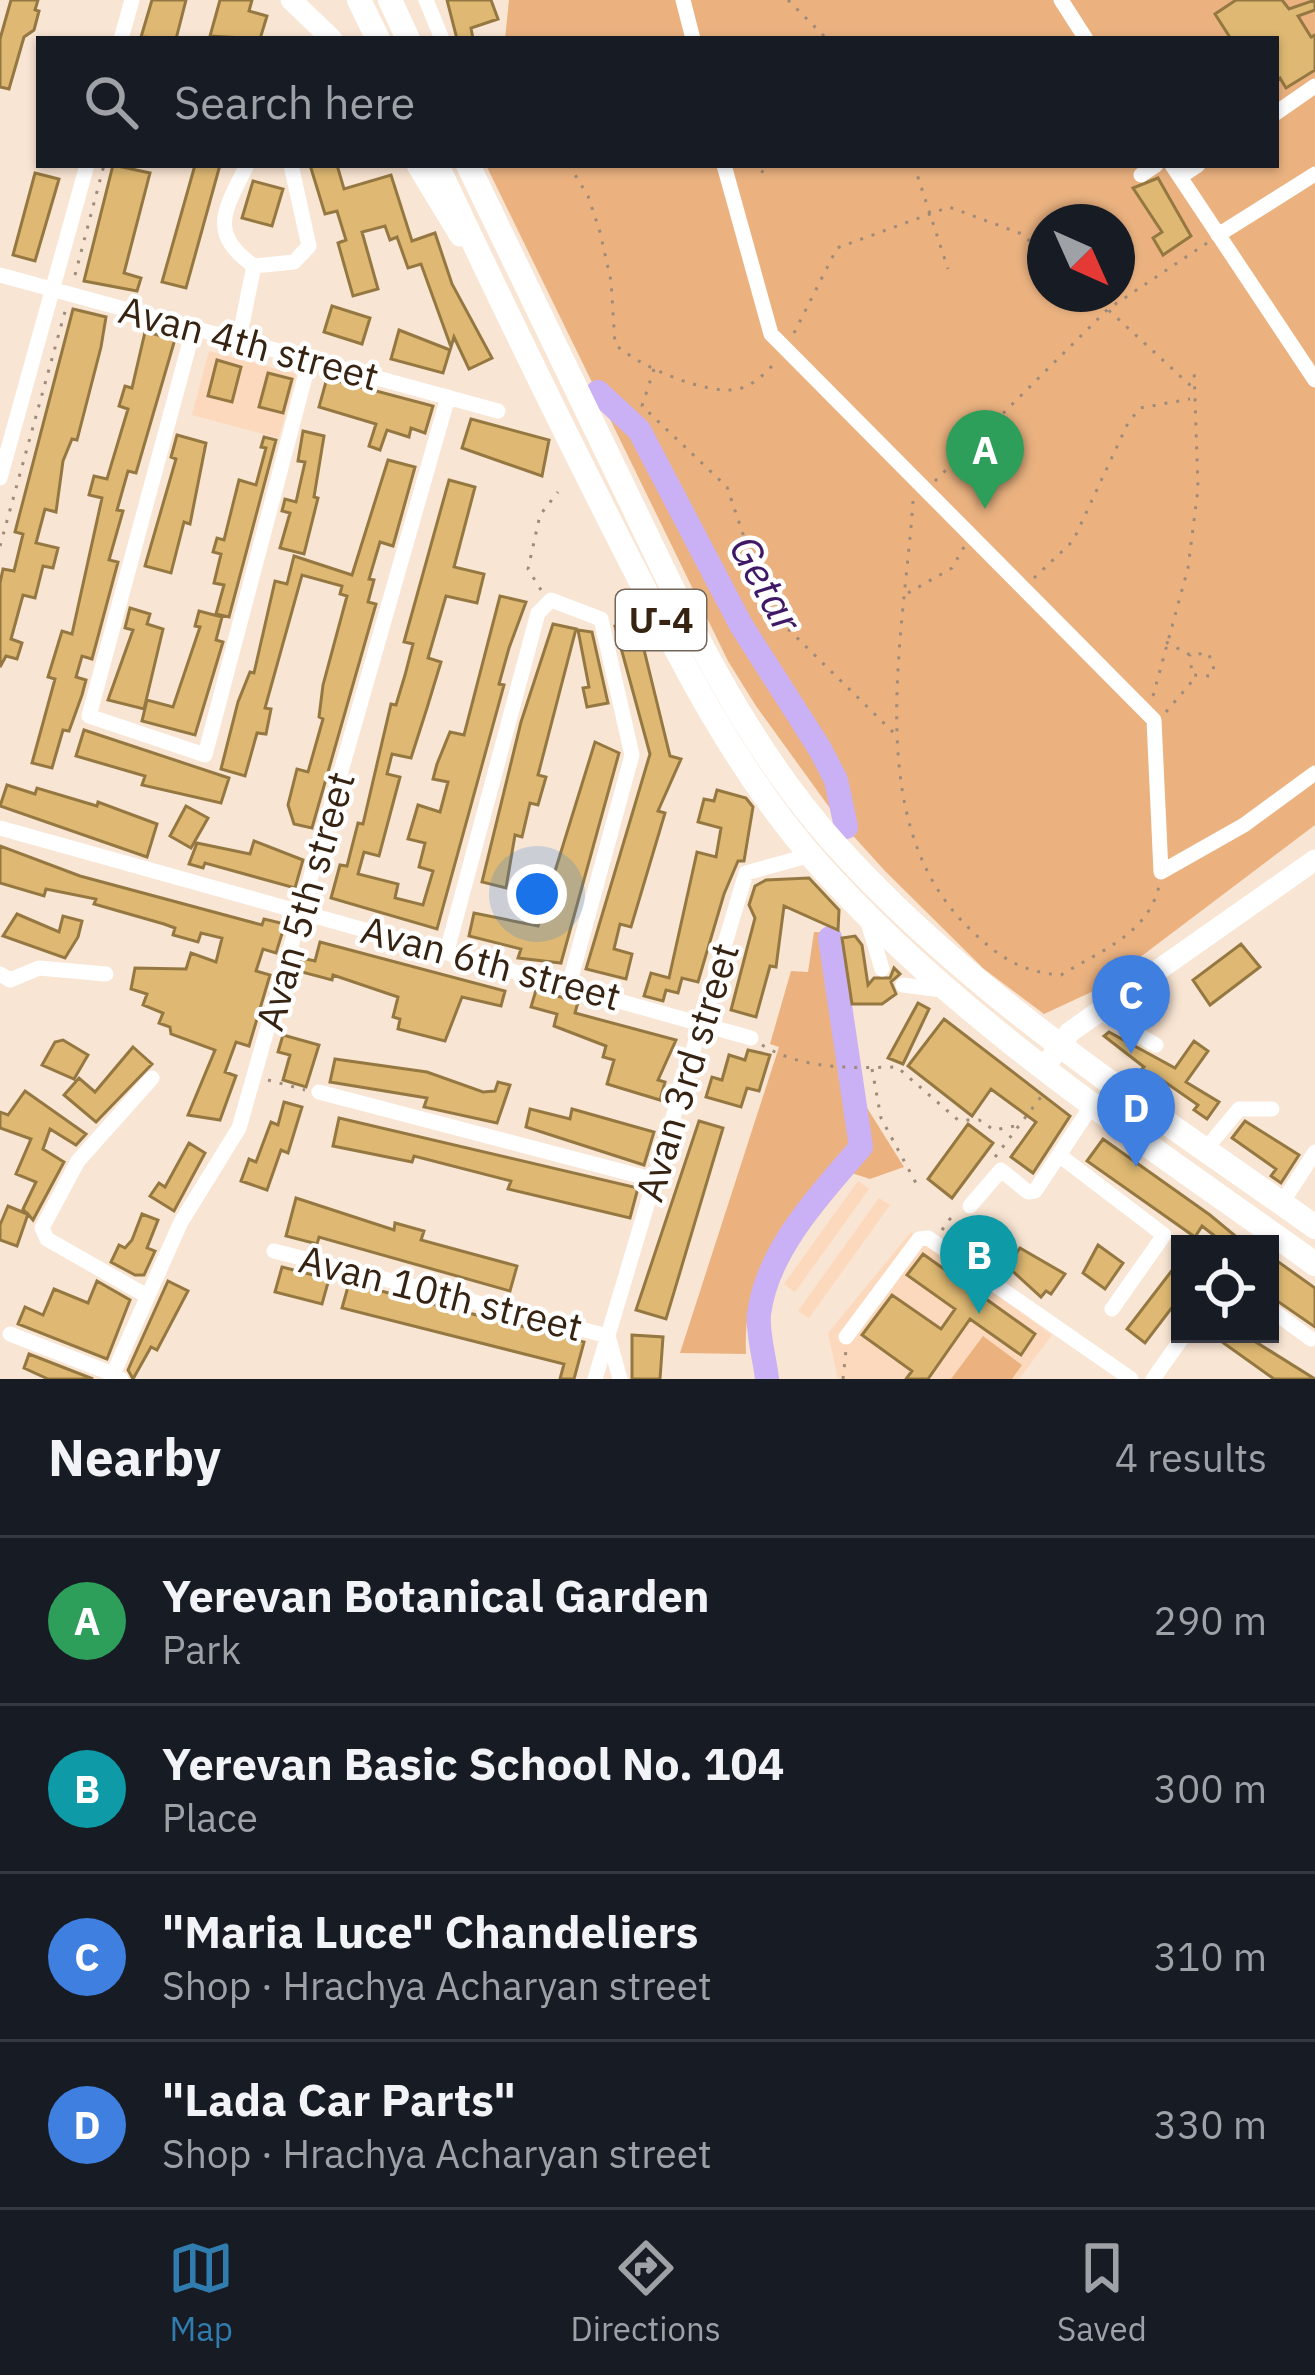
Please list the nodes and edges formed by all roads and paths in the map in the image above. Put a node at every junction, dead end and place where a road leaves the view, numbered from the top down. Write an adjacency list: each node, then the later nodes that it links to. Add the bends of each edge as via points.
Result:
1 (132, 0): 8 (street)
2 (291, 0): 9 (main road)
3 (391, 0): 10 (highway)
4 (426, 0): 11 (street)
5 (683, 0): 12 (street)
6 (788, 0): 13 (path)
7 (1061, 0): 14 (street)
8 (122, 36)
9 (329, 36)
10 (407, 36)
11 (441, 36)
12 (692, 36)
13 (824, 36)
14 (1084, 36)
15 (1315, 86): 16 (street)
16 (1279, 111)
17 (86, 168): 40 (street)
18 (103, 168): 39 (path)
19 (246, 168): 36 (street, via 223,232)
20 (293, 168): 36 (street, via 309,246 294,262)
21 (419, 168): 43 (main road)
22 (438, 168): 43 (highway, Մ-4)
23 (469, 168): 88 (highway, Մ-4, via 670,584 771,764 920,932)
24 (571, 168): 51 (path, via 600,232 615,344)
25 (725, 168): 48 (street, via 771,334)
26 (763, 168): 30 (path)
27 (915, 168): 33 (path)
28 (1152, 168): 32 (street)
29 (1176, 171): 34 (street)
30 (762, 173)
31 (1315, 174): 34 (street)
32 (1141, 175)
33 (930, 214): 35 (path, via 949,207); 37 (path); 48 (path, via 838,248)
34 (1218, 235): 41 (path); 52 (street)
35 (1027, 239)
36 (254, 266): 47 (street)
37 (948, 269)
38 (0, 275): 40 (street, Avan 4th street)
39 (75, 275)
40 (52, 289): 46 (street, Avan 4th street); 57 (street)
41 (1135, 291)
42 (67, 306): 61 (path)
43 (505, 309): 72 (highway, Մ-4, via 717,722)
44 (1105, 312): 58 (path)
45 (1111, 312): 53 (path)
46 (194, 327): 47 (street, Avan 4th street); 49 (street, via 89,716 205,755)
47 (238, 339): 49 (street, Avan 4th street)
48 (786, 349): 51 (path, via 739,389); 58 (street)
49 (310, 358): 54 (street, Avan 4th street)
50 (1194, 368): 53 (path)
51 (654, 369): 69 (path, via 642,406 727,487 758,578 786,626)
52 (1315, 380)
53 (1192, 387): 55 (path)
54 (448, 397): 56 (street, Avan 4th street); 75 (street, Avan 5th street)
55 (1192, 398): 62 (path, via 1140,408 1073,541); 65 (path, via 1198,489 1188,568)
56 (498, 411)
57 (0, 478)
58 (920, 484): 60 (street); 63 (path)
59 (558, 492): 64 (path, via 540,515 528,569)
60 (970, 535): 62 (street); 63 (path, via 952,568)
61 (0, 546)
62 (1024, 588): 68 (street)
63 (907, 594): 69 (path)
64 (551, 600): 77 (street, via 538,613); 81 (street, via 601,620 632,755)
65 (1166, 641): 66 (path); 68 (path)
66 (1190, 655): 67 (path); 67 (path, via 1208,653 1214,666 1210,676)
67 (1196, 676): 68 (path)
68 (1152, 721): 74 (street)
69 (897, 736): 74 (path, via 904,805 926,872 952,913 1004,961 1061,976 1137,928 1151,912)
70 (1315, 773): 74 (street)
71 (0, 828): 75 (street, Avan 6th street)
72 (811, 855): 76 (highway, Մ-4); 85 (street, Avan 3rd street, via 746,873)
73 (1315, 860): 84 (main road)
74 (1161, 872)
75 (302, 912): 77 (street, Avan 6th street); 90 (street, Avan 5th street)
76 (866, 914): 78 (street); 83 (highway, Մ-4)
77 (447, 951): 81 (street, Avan 6th street)
78 (882, 968)
79 (0, 974): 80 (street)
80 (106, 974)
81 (568, 985): 85 (street, Avan 6th street)
82 (903, 985): 83 (street)
83 (947, 992): 92 (highway, Մ-4)
84 (1099, 1012): 87 (street); 88 (main road)
85 (704, 1022): 86 (street, Avan 6th street); 101 (street, Avan 3rd street)
86 (751, 1039): 89 (path, via 787,1060)
87 (1156, 1045)
88 (1059, 1047): 92 (main road); 97 (highway, Մ-4)
89 (871, 1068): 96 (path, via 897,1066 958,1120 994,1130); 102 (path, via 881,1118)
90 (255, 1077): 93 (path); 111 (street, Avan 5th street, via 222,1162)
91 (152, 1078): 111 (street, via 78,1162 42,1228 47,1239)
92 (1046, 1078): 94 (highway, Մ-4); 96 (path)
93 (320, 1092): 101 (street)
94 (1092, 1105): 99 (street); 106 (highway, Մ-4)
95 (1272, 1109): 97 (street, via 1239,1109)
96 (1020, 1125): 100 (path, via 991,1161)
97 (1205, 1150): 103 (highway, Մ-4)
98 (1315, 1152): 103 (street)
99 (1059, 1155): 100 (street, via 1034,1191); 112 (street, via 1164,1235)
100 (1001, 1171): 104 (street)
101 (656, 1180): 115 (street, Avan 3rd street)
102 (916, 1185)
103 (1282, 1203): 105 (highway, Մ-4)
104 (963, 1209): 107 (path)
105 (1315, 1227)
106 (1257, 1235)
107 (935, 1240): 116 (street, via 919,1239); 123 (street)
108 (1279, 1246): 110 (highway, Մ-4)
109 (274, 1251): 115 (street, Avan 10th street)
110 (1315, 1264)
111 (147, 1296): 119 (street, Avan 5th street)
112 (1112, 1309)
113 (1279, 1315): 117 (street)
114 (10, 1334): 119 (street)
115 (608, 1336): 120 (street, Avan 3rd street); 121 (street)
116 (846, 1336): 122 (path)
117 (1312, 1339)
118 (1179, 1343): 124 (street)
119 (117, 1376)
120 (595, 1379)
121 (620, 1379)
122 (843, 1379)
123 (1131, 1379)
124 (1153, 1379)

